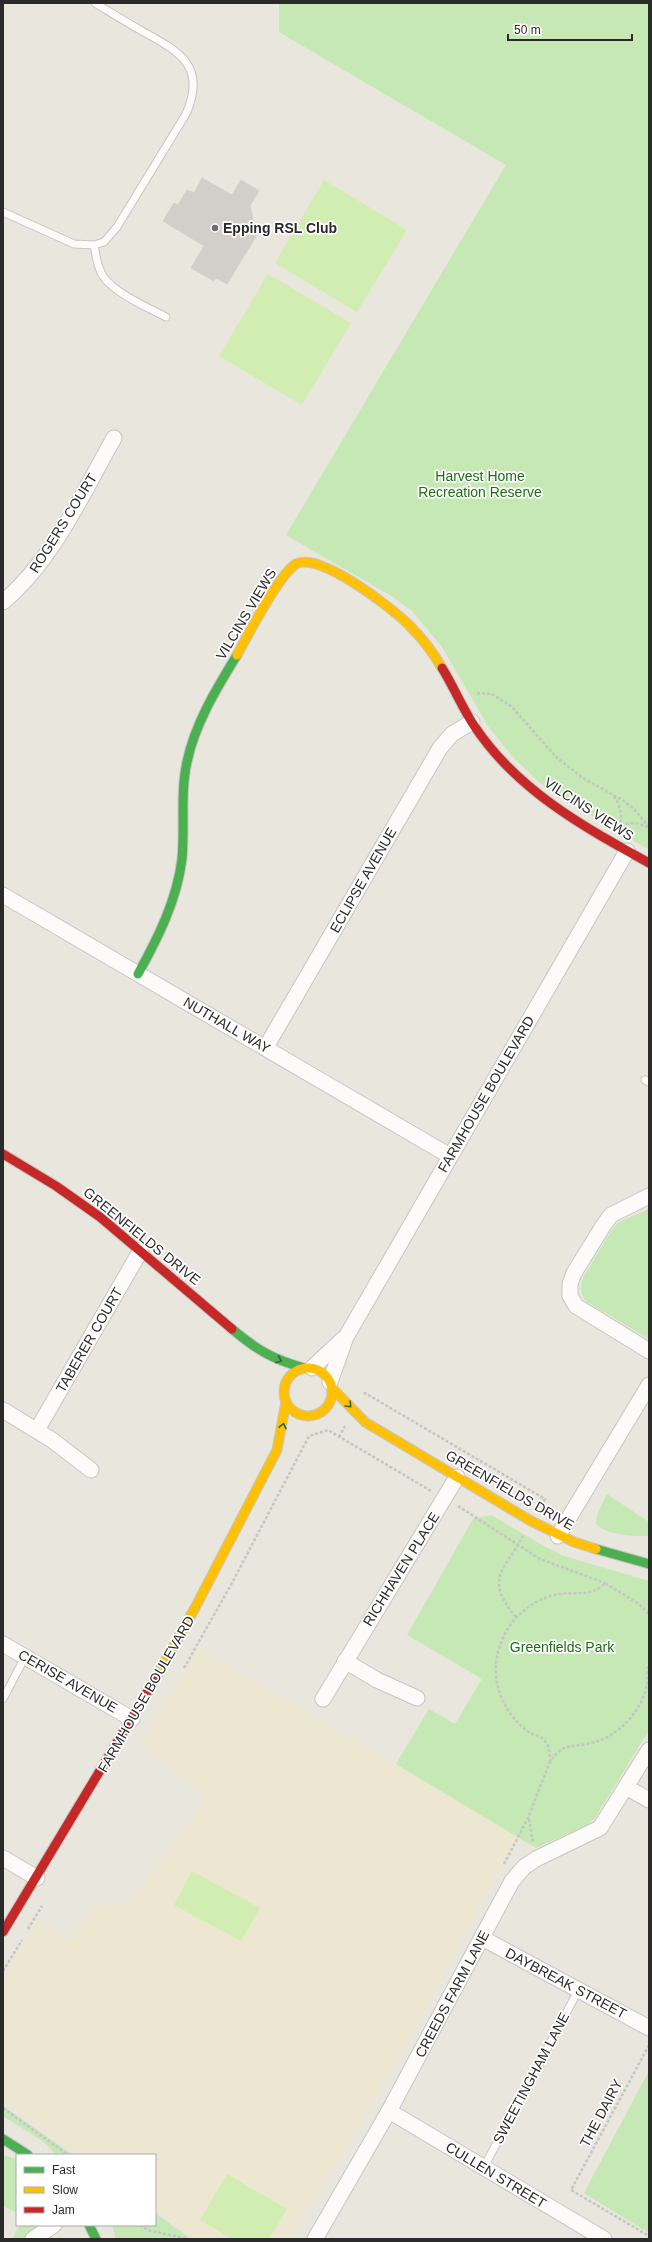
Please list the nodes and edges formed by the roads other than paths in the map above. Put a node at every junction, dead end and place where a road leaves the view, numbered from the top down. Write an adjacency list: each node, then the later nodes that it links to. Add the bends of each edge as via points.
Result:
1 (95, 3): 3 (lane, via 179,53 189,66 194,88 186,114 132,206 111,236 104,242)
2 (3, 212): 3 (lane, via 74,244)
3 (94, 245): 4 (lane, via 99,269 107,281)
4 (166, 317)
5 (114, 438): 6 (street, ROGERS COURT, via 51,547 26,580)
6 (3, 602)
7 (472, 722): 8 (street, VILCINS VIEWS, via 506,765 536,794); 11 (street, VILCINS VIEWS, via 430,649 411,626 388,606 322,565 310,561 299,562 290,568 224,676 197,730 187,762 184,841 176,891 159,936); 12 (street, ECLIPSE AVENUE, via 452,734 440,748)
8 (627, 851): 9 (street, VILCINS VIEWS); 14 (street, FARMHOUSE BOULEVARD)
9 (649, 863)
10 (3, 895): 11 (street, NUTHALL WAY)
11 (138, 974): 12 (street, NUTHALL WAY)
12 (266, 1048): 14 (street, NUTHALL WAY)
13 (3, 1154): 16 (street, GREENFIELDS DRIVE, via 94,1212)
14 (450, 1156): 17 (street, FARMHOUSE BOULEVARD)
15 (649, 1196): 19 (street, via 611,1215 574,1273 570,1284 570,1296 576,1306)
16 (141, 1250): 18 (street, GREENFIELDS DRIVE); 32 (street, TABERER COURT)
17 (346, 1337): 21 (street, FARMHOUSE BOULEVARD); 24 (street, FARMHOUSE BOULEVARD)
18 (255, 1349): 20 (street, GREENFIELDS DRIVE); 21 (street, GREENFIELDS DRIVE, one-way to 21, via 282,1362)
19 (649, 1351)
20 (263, 1361)
21 (308, 1368): 24 (street, via 322,1372); 25 (street, via 291,1374 287,1380)
22 (277, 1382): 25 (street)
23 (649, 1384): 37 (street)
24 (331, 1385): 27 (street, via 328,1405); 30 (street, GREENFIELDS DRIVE, one-way to 30)
25 (285, 1398): 27 (street, via 295,1412); 34 (street, FARMHOUSE BOULEVARD, one-way to 25, via 284,1420)
26 (3, 1410): 32 (street)
27 (312, 1416): 28 (street); 31 (street)
28 (331, 1417)
29 (349, 1419): 30 (street, GREENFIELDS DRIVE)
30 (365, 1422): 36 (street, GREENFIELDS DRIVE)
31 (300, 1425)
32 (37, 1430): 35 (street)
33 (289, 1436): 34 (street, FARMHOUSE BOULEVARD)
34 (277, 1450): 45 (street, FARMHOUSE BOULEVARD, via 195,1608)
35 (91, 1470)
36 (457, 1477): 37 (street, GREENFIELDS DRIVE); 41 (street, RICHHAVEN PLACE)
37 (558, 1536): 38 (street, GREENFIELDS DRIVE)
38 (649, 1564)
39 (3, 1644): 40 (street, CERISE AVENUE)
40 (25, 1657): 43 (lane); 45 (street, CERISE AVENUE)
41 (345, 1662): 42 (street); 44 (street, RICHHAVEN PLACE)
42 (417, 1698)
43 (3, 1699)
44 (323, 1699)
45 (132, 1719): 50 (street, FARMHOUSE BOULEVARD)
46 (649, 1750): 47 (street, CREEDS FARM LANE)
47 (626, 1787): 48 (street); 52 (street, CREEDS FARM LANE, via 600,1828 536,1858 524,1867 512,1881)
48 (649, 1800)
49 (3, 1858): 50 (street)
50 (37, 1878): 51 (street, FARMHOUSE BOULEVARD)
51 (3, 1932)
52 (482, 1938): 53 (street, DAYBREAK STREET); 55 (street, CREEDS FARM LANE)
53 (579, 1989): 54 (street, DAYBREAK STREET); 58 (lane, SWEETINGHAM LANE)
54 (649, 2028)
55 (389, 2111): 58 (street, CULLEN STREET); 63 (street, CREEDS FARM LANE)
56 (3, 2139): 57 (street)
57 (26, 2154)
58 (484, 2167): 64 (street, CULLEN STREET)
59 (52, 2226): 61 (street)
60 (90, 2226): 62 (street)
61 (33, 2239)
62 (96, 2239)
63 (315, 2239)
64 (604, 2239)

